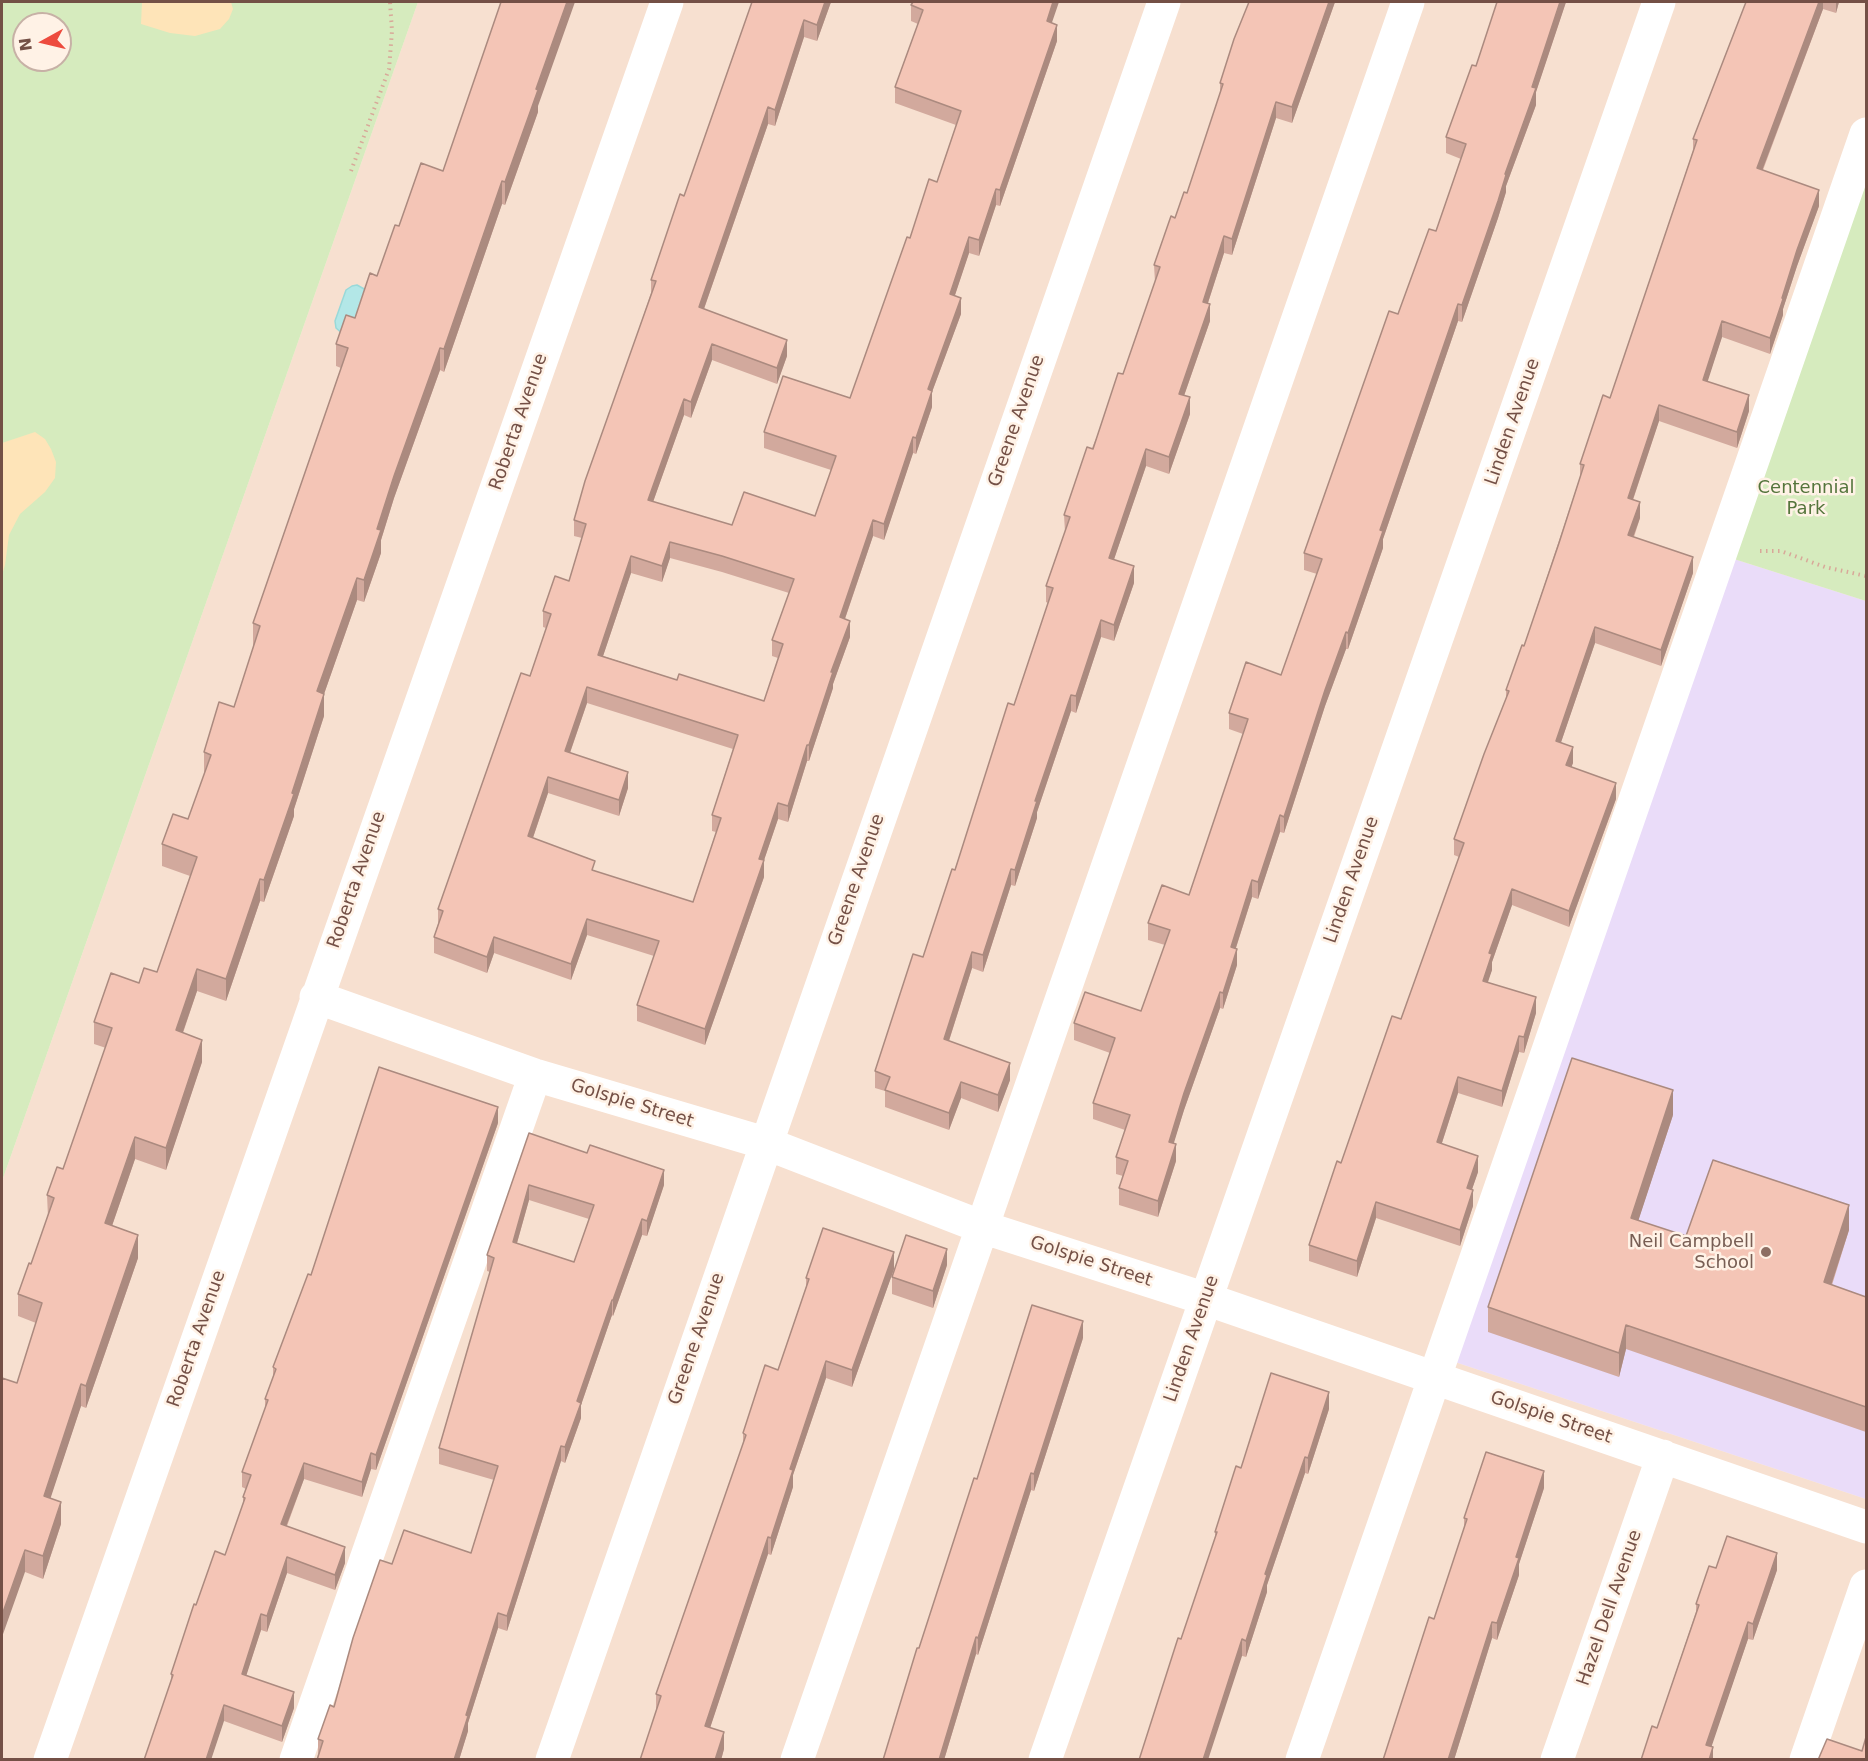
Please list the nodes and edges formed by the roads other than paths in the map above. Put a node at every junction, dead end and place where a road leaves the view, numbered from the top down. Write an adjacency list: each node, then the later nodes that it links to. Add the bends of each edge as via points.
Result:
1 (666, 2): 6 (street, Roberta Avenue)
2 (1164, 2): 8 (street, Greene Avenue)
3 (1408, 2): 9 (street)
4 (1659, 2): 10 (street, Linden Avenue)
5 (1866, 134): 11 (street)
6 (316, 997): 7 (street, Golspie Street); 15 (street, Roberta Avenue)
7 (535, 1075): 8 (street, Golspie Street); 16 (street)
8 (765, 1143): 9 (street, Golspie Street); 17 (street, Greene Avenue)
9 (982, 1227): 10 (street, Golspie Street); 18 (street)
10 (1206, 1299): 11 (street, Golspie Street); 19 (street, Linden Avenue)
11 (1435, 1378): 12 (street, Golspie Street); 20 (street)
12 (1662, 1456): 13 (street, Golspie Street); 21 (street, Hazel Dell Avenue)
13 (1866, 1527)
14 (1866, 1586): 22 (street)
15 (50, 1760)
16 (296, 1760)
17 (552, 1760)
18 (796, 1760)
19 (1045, 1760)
20 (1302, 1760)
21 (1557, 1760)
22 (1806, 1760)

